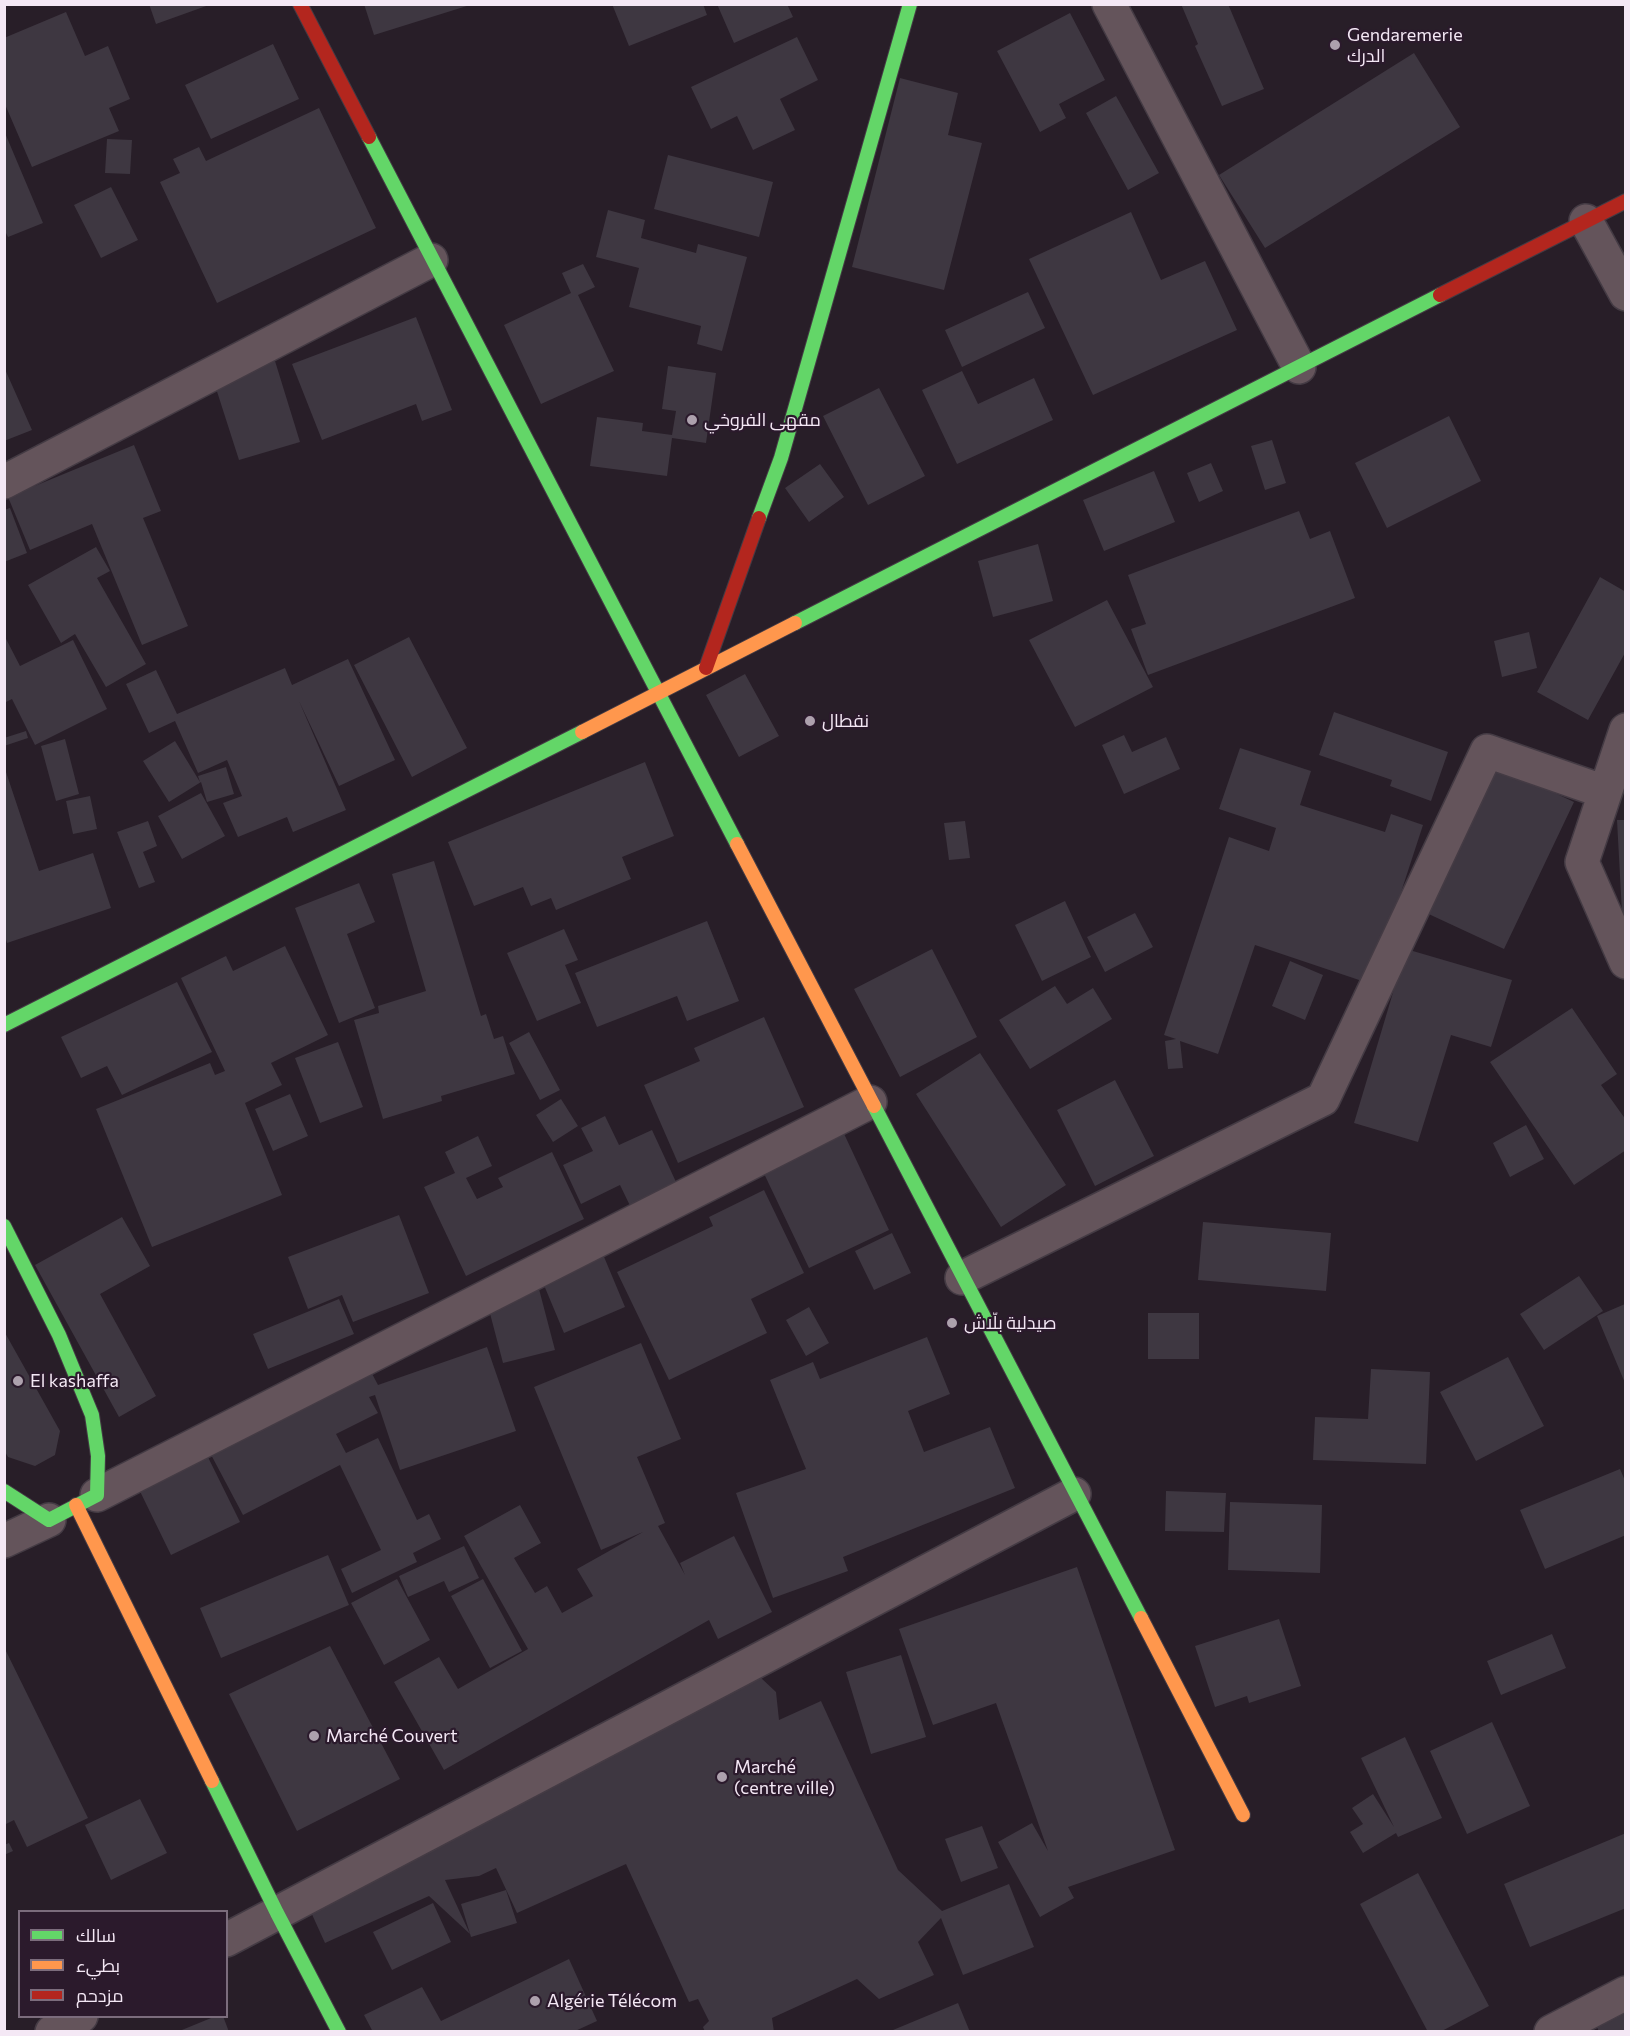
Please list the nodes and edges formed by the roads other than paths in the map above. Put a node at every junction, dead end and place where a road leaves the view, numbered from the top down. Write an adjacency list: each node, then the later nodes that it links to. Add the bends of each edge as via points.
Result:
1 (300, 4): 6 (main road)
2 (910, 4): 10 (main road, via 781,458)
3 (1109, 4): 8 (street)
4 (1626, 201): 5 (main road)
5 (1586, 221): 7 (street); 8 (main road)
6 (431, 260): 9 (street); 11 (main road)
7 (1626, 294)
8 (1299, 367): 10 (main road)
9 (4, 482)
10 (706, 668): 11 (main road)
11 (657, 693): 15 (main road); 16 (main road)
12 (1626, 730): 13 (street)
13 (1605, 792): 14 (street, via 1582,862); 18 (street, via 1487,750 1323,1099)
14 (1626, 962)
15 (4, 1025)
16 (870, 1102): 18 (main road); 21 (street)
17 (4, 1226): 21 (main road, via 92,1415 98,1456)
18 (962, 1278): 20 (main road)
19 (4, 1491): 21 (main road)
20 (1074, 1494): 23 (main road); 24 (street)
21 (74, 1507): 22 (street); 24 (main road)
22 (4, 1541)
23 (1243, 1815)
24 (277, 1913): 25 (street); 29 (main road)
25 (228, 1939)
26 (1626, 1993): 30 (street)
27 (77, 2018): 28 (street)
28 (52, 2031)
29 (339, 2031)
30 (1551, 2031)

